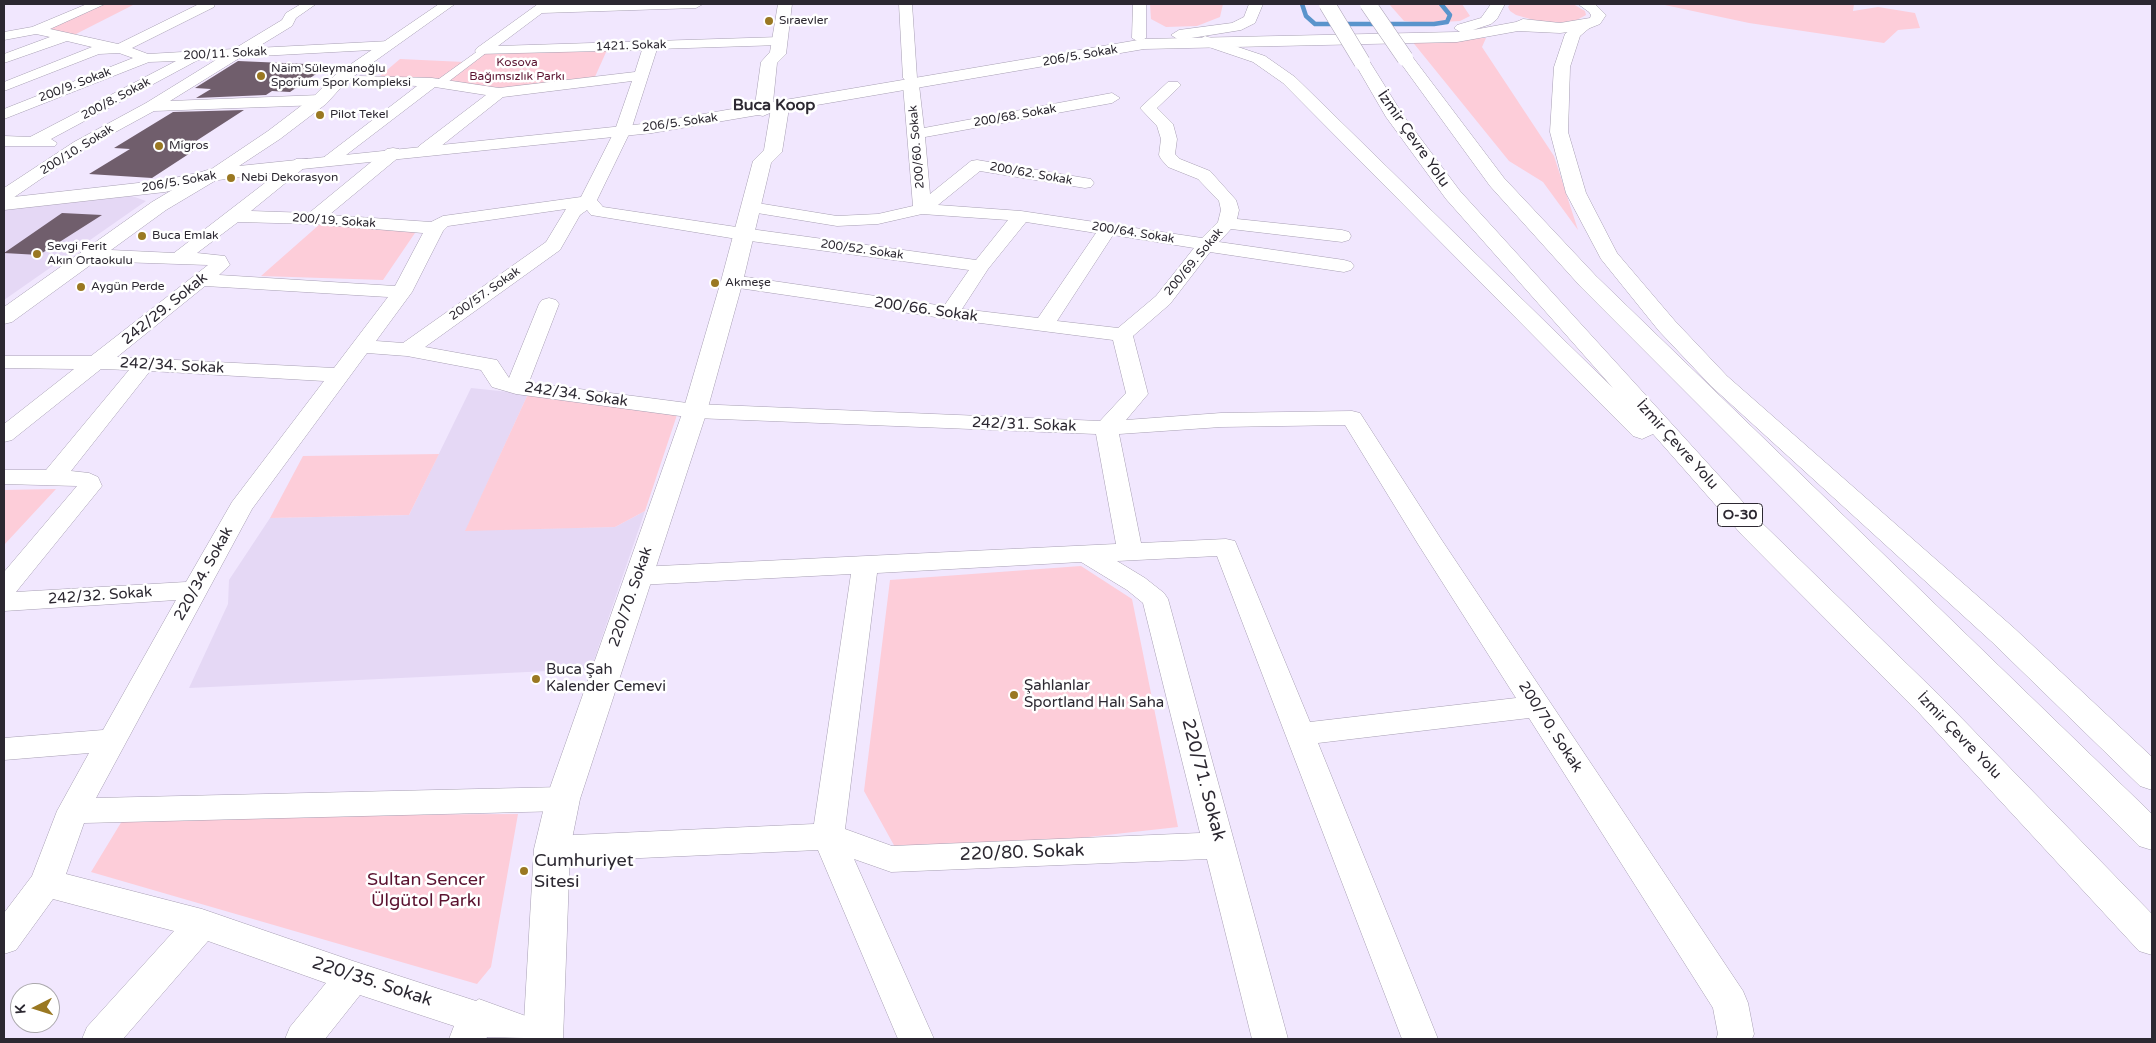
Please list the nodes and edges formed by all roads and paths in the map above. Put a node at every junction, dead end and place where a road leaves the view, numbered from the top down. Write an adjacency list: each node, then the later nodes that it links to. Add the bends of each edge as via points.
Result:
1 (98, 4): 17 (street)
2 (210, 4): 26 (street)
3 (310, 4): 28 (street, 200/10. Sokak, via 290,16 287,23)
4 (448, 4): 23 (main road)
5 (466, 4): 33 (main road)
6 (696, 4): 14 (street)
7 (785, 4): 25 (main road, 220/70. Sokak)
8 (906, 4): 34 (street, 200/60. Sokak)
9 (1139, 4): 21 (street)
10 (1256, 4): 18 (main road, via 1250,20 1236,27)
11 (1327, 4): 96 (main road, İzmir Çevre Yolu / O-30, bridge, via 1395,117 1453,195)
12 (1368, 4): 112 (main road, bridge, via 1497,182 1588,281)
13 (1498, 4): 16 (main road, via 1498,10 1506,17); 18 (main road, 206/5. Sokak, via 1486,21 1466,27)
14 (543, 6): 27 (street)
15 (1585, 14): 16 (main road, via 1560,28); 108 (main road, via 1573,34 1562,67 1559,132 1576,193 1608,255 1666,326 1719,381 2003,634)
16 (1540, 26): 22 (main road, 206/5. Sokak, via 1518,26 1457,36)
17 (36, 30): 19 (street); 20 (street, 200/11. Sokak)
18 (1179, 35): 21 (main road, 206/5. Sokak)
19 (4, 36)
20 (62, 38): 26 (street, 200/11. Sokak); 30 (street, 200/11. Sokak)
21 (1139, 38): 34 (main road, 206/5. Sokak)
22 (1205, 41): 34 (main road, 206/5. Sokak, via 1144,44); 96 (main road, via 1259,59 1289,80 1667,456)
23 (390, 45): 28 (street, 200/11. Sokak); 40 (main road, via 341,78)
24 (651, 45): 25 (street, 1421. Sokak); 27 (street, 1421. Sokak); 32 (street)
25 (779, 47): 43 (main road, 220/70. Sokak, via 769,62)
26 (120, 49): 31 (street, 200/11. Sokak); 37 (street, via 97,50)
27 (482, 51): 35 (street)
28 (240, 52): 29 (street, 200/11. Sokak); 42 (street, 200/10. Sokak)
29 (198, 55): 31 (street, 200/11. Sokak); 44 (street, 200/8. Sokak)
30 (4, 58)
31 (147, 58): 41 (street, 200/9. Sokak)
32 (639, 76): 38 (street); 46 (street)
33 (364, 79): 35 (street); 40 (main road)
34 (910, 81): 43 (main road, 206/5. Sokak); 47 (street, 200/60. Sokak)
35 (436, 83): 38 (street); 53 (street)
36 (1173, 85): 65 (street, 200/69. Sokak, via 1148,108 1165,124 1169,139 1167,156 1174,163 1204,175 1227,200 1230,210)
37 (4, 87)
38 (499, 93): 51 (street)
39 (1112, 98): 47 (street, 200/68. Sokak)
40 (320, 100): 42 (street, 200/10. Sokak); 55 (main road, via 274,135)
41 (23, 105): 44 (street); 45 (street, 200/9. Sokak)
42 (151, 106): 50 (street, 200/10. Sokak)
43 (772, 106): 46 (main road, 206/5. Sokak, via 652,128); 60 (main road, 220/70. Sokak, via 756,153 762,161)
44 (95, 111): 49 (street, 200/8. Sokak)
45 (4, 114)
46 (623, 130): 51 (main road, 206/5. Sokak); 58 (street)
47 (918, 134): 61 (street, 200/60. Sokak)
48 (4, 141): 49 (street)
49 (33, 142): 50 (street)
50 (80, 146): 57 (street, 200/10. Sokak)
51 (424, 150): 52 (main road, 206/5. Sokak)
52 (393, 154): 53 (main road, 206/5. Sokak); 64 (street)
53 (327, 160): 54 (main road, 206/5. Sokak)
54 (302, 163): 55 (main road, 206/5. Sokak); 62 (street)
55 (211, 175): 59 (main road, 206/5. Sokak, via 165,186); 71 (main road, via 158,206)
56 (1085, 183): 61 (street, 200/62. Sokak, via 976,165)
57 (4, 196)
58 (588, 201): 66 (street, via 443,221); 68 (street, via 597,211); 84 (street, 200/57. Sokak, via 573,212 553,246)
59 (4, 204)
60 (751, 207): 61 (street, via 837,221 878,219); 68 (main road, 220/70. Sokak)
61 (922, 209): 63 (street, 200/64. Sokak)
62 (233, 216): 64 (street, 200/19. Sokak); 72 (street)
63 (1020, 216): 67 (street, 200/64. Sokak); 73 (street)
64 (313, 219): 66 (street, 200/19. Sokak)
65 (1228, 223): 69 (street); 70 (street, 200/69. Sokak)
66 (434, 228): 77 (street, 220/34. Sokak)
67 (1108, 229): 70 (street, 200/64. Sokak); 81 (street)
68 (743, 234): 73 (street, 200/52. Sokak); 76 (main road, 220/70. Sokak)
69 (1342, 236)
70 (1205, 246): 74 (street, 200/64. Sokak); 82 (street, 200/69. Sokak, via 1163,300)
71 (90, 255): 72 (street, 242/29. Sokak); 80 (main road)
72 (179, 258): 75 (street, 242/29. Sokak, via 218,260 220,265)
73 (981, 266): 79 (street)
74 (1344, 266)
75 (202, 280): 77 (street); 86 (street, 242/29. Sokak)
76 (732, 281): 79 (street, 200/66. Sokak); 90 (main road, 220/70. Sokak)
77 (402, 292): 83 (street, 220/34. Sokak)
78 (548, 304): 89 (street)
79 (950, 313): 81 (street, 200/66. Sokak)
80 (4, 317)
81 (1043, 326): 82 (street, 200/66. Sokak)
82 (1122, 335): 92 (street, via 1137,394)
83 (362, 346): 84 (street); 88 (street, 220/34. Sokak)
84 (407, 350): 89 (street, 242/34. Sokak, via 489,365 500,382)
85 (4, 362): 86 (street, 242/34. Sokak)
86 (99, 362): 87 (street, 242/34. Sokak); 93 (street, 242/29. Sokak)
87 (145, 364): 88 (street, 242/34. Sokak); 94 (street)
88 (340, 375): 102 (street, 220/34. Sokak, via 241,508)
89 (516, 386): 90 (street, 242/34. Sokak)
90 (695, 411): 92 (street, 242/31. Sokak); 100 (main road, 220/70. Sokak)
91 (1352, 418): 92 (street, 242/31. Sokak, via 1221,420); 104 (street, 200/70. Sokak)
92 (1106, 428): 97 (street)
93 (4, 435)
94 (53, 477): 95 (street); 101 (street, via 82,478 90,486)
95 (4, 478)
96 (1752, 529): 118 (main road, İzmir Çevre Yolu / O-30, via 1931,706)
97 (1130, 553): 98 (street); 105 (street, via 1226,547)
98 (1088, 555): 99 (street); 113 (street, 220/71. Sokak, via 1155,599)
99 (865, 565): 100 (street); 111 (street)
100 (638, 576): 109 (main road, 220/70. Sokak)
101 (4, 589)
102 (195, 590): 103 (street, 242/32. Sokak); 106 (street, 220/34. Sokak)
103 (4, 602)
104 (1536, 706): 105 (street); 127 (street, 200/70. Sokak, via 1730,1003 1736,1034)
105 (1299, 734): 126 (street)
106 (113, 740): 107 (street); 110 (street, 220/34. Sokak)
107 (4, 749)
108 (2152, 777)
109 (562, 799): 110 (street); 114 (main road, 220/70. Sokak)
110 (73, 811): 115 (street, 220/34. Sokak)
111 (828, 836): 113 (street, 220/80. Sokak, via 891,859); 114 (street, 220/80. Sokak); 124 (street)
112 (2152, 836)
113 (1220, 844): 125 (street, 220/71. Sokak)
114 (552, 849): 123 (main road, 220/70. Sokak)
115 (46, 883): 116 (street, 220/35. Sokak); 117 (street, 220/34. Sokak)
116 (202, 924): 119 (street, 220/35. Sokak); 121 (street)
117 (4, 939)
118 (2152, 939)
119 (354, 977): 120 (street, 220/35. Sokak); 122 (street)
120 (473, 1028): 123 (street, 220/35. Sokak)
121 (100, 1039)
122 (303, 1039)
123 (543, 1039)
124 (916, 1039)
125 (1270, 1039)
126 (1420, 1039)
127 (1734, 1039)

